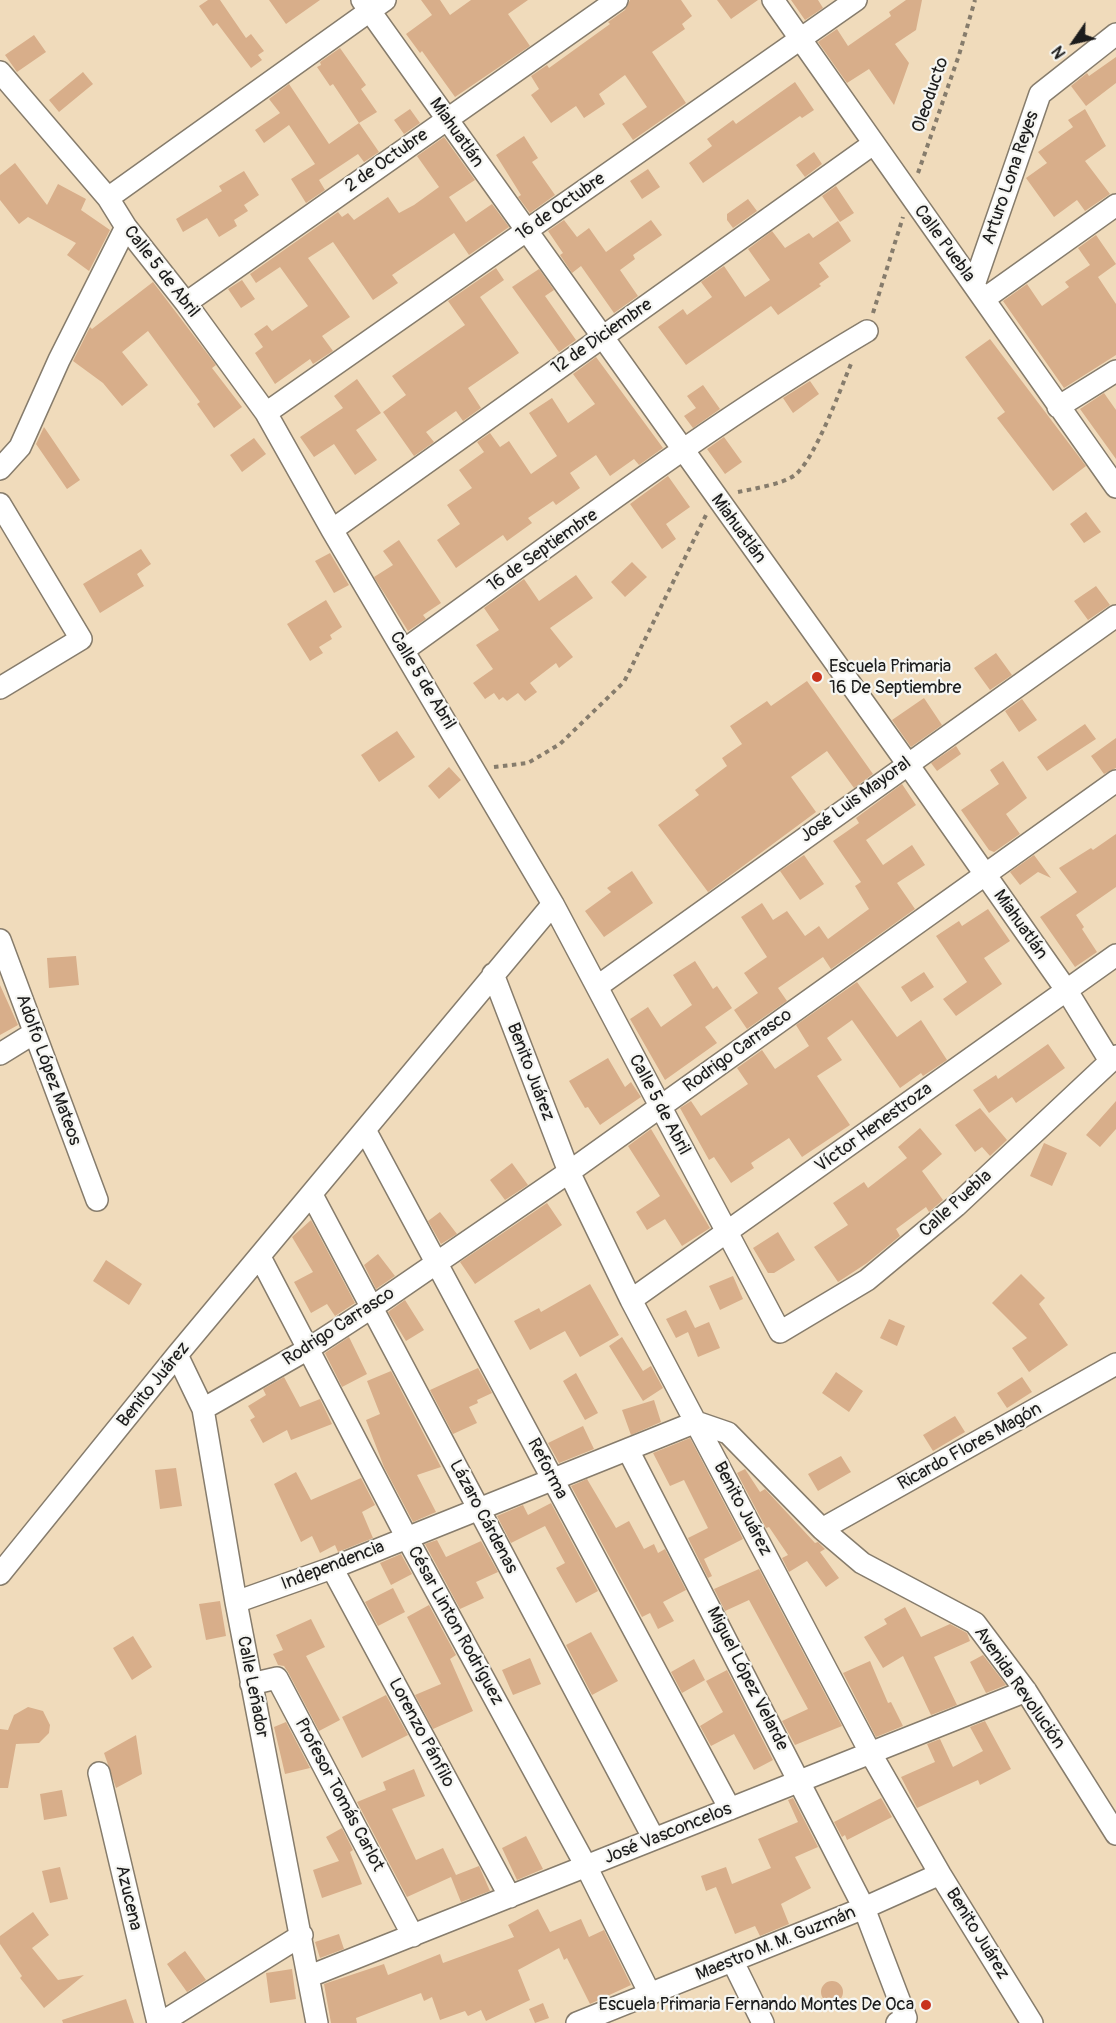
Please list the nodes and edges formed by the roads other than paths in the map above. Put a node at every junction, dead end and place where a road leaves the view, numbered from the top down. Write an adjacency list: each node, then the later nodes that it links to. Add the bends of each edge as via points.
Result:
1 (617, 0): 8 (street, 2 de Octubre)
2 (773, 0): 6 (street, Calle Puebla)
3 (856, 0): 6 (street, 16 de Octubre)
4 (372, 4): 8 (street, Miahuatlán); 10 (street)
5 (1116, 34): 14 (street, Arturo Lona Reyes, via 1040,94)
6 (800, 39): 9 (street, Calle Puebla); 13 (street, 16 de Octubre)
7 (0, 72): 10 (street, Calle 5 de Abril)
8 (447, 119): 13 (street, Miahuatlán); 15 (street, 2 de Octubre)
9 (873, 144): 14 (street, Calle Puebla); 17 (street, 12 de Diciembre)
10 (108, 198): 12 (street, Calle 5 de Abril)
11 (1116, 205): 14 (street)
12 (126, 227): 15 (street, Calle 5 de Abril); 22 (street, via 20,447)
13 (526, 232): 17 (street, Miahuatlán); 20 (street, 16 de Octubre)
14 (979, 292): 19 (street, Calle Puebla)
15 (186, 303): 20 (street, Calle 5 de Abril)
16 (867, 331): 21 (street, 16 de Septiembre)
17 (601, 338): 21 (street, Miahuatlán); 25 (street, 12 de Diciembre)
18 (1116, 371): 19 (street)
19 (1058, 407): 23 (street, Calle Puebla)
20 (266, 413): 25 (street, Calle 5 de Abril)
21 (682, 452): 27 (street, 16 de Septiembre); 29 (street, Miahuatlán)
22 (0, 469)
23 (1116, 487)
24 (0, 504): 28 (street, via 81,639)
25 (332, 530): 27 (street, Calle 5 de Abril)
26 (1116, 616): 29 (street, José Luis Mayoral)
27 (404, 650): 32 (street, Calle 5 de Abril)
28 (0, 688)
29 (907, 763): 31 (street, Miahuatlán); 36 (street, José Luis Mayoral)
30 (1116, 780): 31 (street, Rodrigo Carrasco)
31 (985, 874): 37 (street, Miahuatlán); 41 (street, Rodrigo Carrasco)
32 (553, 903): 35 (street, Benito Juárez); 36 (street, Calle 5 de Abril)
33 (0, 940): 38 (street, Adolfo López Mateos)
34 (1116, 955): 37 (street, Víctor Henestroza)
35 (493, 974): 42 (street, Benito Juárez); 43 (street, Benito Juárez)
36 (598, 986): 41 (street, Calle 5 de Abril)
37 (1066, 991): 40 (street, Miahuatlán); 46 (street, Víctor Henestroza)
38 (34, 1033): 39 (street); 45 (street, Adolfo López Mateos)
39 (0, 1054)
40 (1113, 1059): 51 (street, Calle Puebla, via 956,1206 867,1280)
41 (659, 1107): 43 (street, Rodrigo Carrasco); 46 (street, Calle 5 de Abril)
42 (365, 1130): 44 (street, Benito Juárez); 48 (street, Reforma)
43 (569, 1172): 48 (street, Rodrigo Carrasco); 49 (street, Benito Juárez)
44 (312, 1195): 47 (street, Benito Juárez); 50 (street, Lázaro Cárdenas)
45 (97, 1200)
46 (729, 1233): 49 (street, Víctor Henestroza); 51 (street, Calle 5 de Abril)
47 (260, 1257): 52 (street, César Linton Rodríguez); 53 (street, Benito Juárez)
48 (437, 1262): 50 (street, Rodrigo Carrasco); 58 (street, Reforma)
49 (632, 1300): 56 (street, Benito Juárez)
50 (371, 1308): 52 (street, Rodrigo Carrasco); 59 (street, Lázaro Cárdenas)
51 (780, 1332)
52 (308, 1349): 55 (street, Rodrigo Carrasco); 61 (street, César Linton Rodríguez)
53 (177, 1355): 55 (street, Calle Leñador); 63 (street, Benito Juárez)
54 (1116, 1364): 60 (street, Ricardo Flores Magón)
55 (203, 1409): 64 (street, Calle Leñador)
56 (696, 1422): 57 (street, Independencia); 60 (street, Avenida Revolución, via 728,1433); 67 (street, Benito Juárez)
57 (628, 1450): 58 (street, Independencia); 69 (street, Miguel López Velarde)
58 (553, 1480): 59 (street, Independencia); 70 (street, Reforma)
59 (478, 1509): 61 (street, Independencia); 72 (street, Lázaro Cárdenas)
60 (822, 1529): 66 (street, Avenida Revolución, via 862,1563 975,1623)
61 (407, 1538): 62 (street, Independencia); 73 (street, César Linton Rodríguez)
62 (332, 1568): 64 (street, Independencia); 75 (street, Lorenzo Pánfilo)
63 (0, 1574)
64 (236, 1602): 65 (street, Calle Leñador)
65 (251, 1684): 77 (street, Calle Leñador); 78 (street, Profesor Tomás Carlot, via 277,1678)
66 (1026, 1691): 67 (street, José Vasconcelos); 71 (street, Avenida Revolución)
67 (871, 1754): 69 (street, José Vasconcelos); 74 (street, Benito Juárez)
68 (99, 1773): 84 (street, Azucena)
69 (800, 1782): 70 (street, José Vasconcelos); 76 (street, Miguel López Velarde)
70 (730, 1809): 72 (street, José Vasconcelos)
71 (1116, 1834)
72 (654, 1839): 73 (street, José Vasconcelos)
73 (586, 1866): 75 (street, José Vasconcelos); 81 (street, César Linton Rodríguez)
74 (940, 1874): 76 (street, Maestro M. M. Guzmán); 87 (street, Benito Juárez)
75 (510, 1897): 78 (street, José Vasconcelos)
76 (864, 1908): 79 (street, Maestro M. M. Guzmán); 82 (street, Miguel López Velarde)
77 (302, 1935): 80 (street, Calle Leñador); 84 (street)
78 (413, 1935): 80 (street, José Vasconcelos)
79 (733, 1962): 81 (street, Maestro M. M. Guzmán); 86 (street)
80 (310, 1976): 85 (street, Calle Leñador)
81 (650, 1994): 83 (street, Maestro M. M. Guzmán)
82 (902, 2020)
83 (586, 2021)
84 (159, 2023)
85 (317, 2023)
86 (763, 2023)
87 (1032, 2023)

